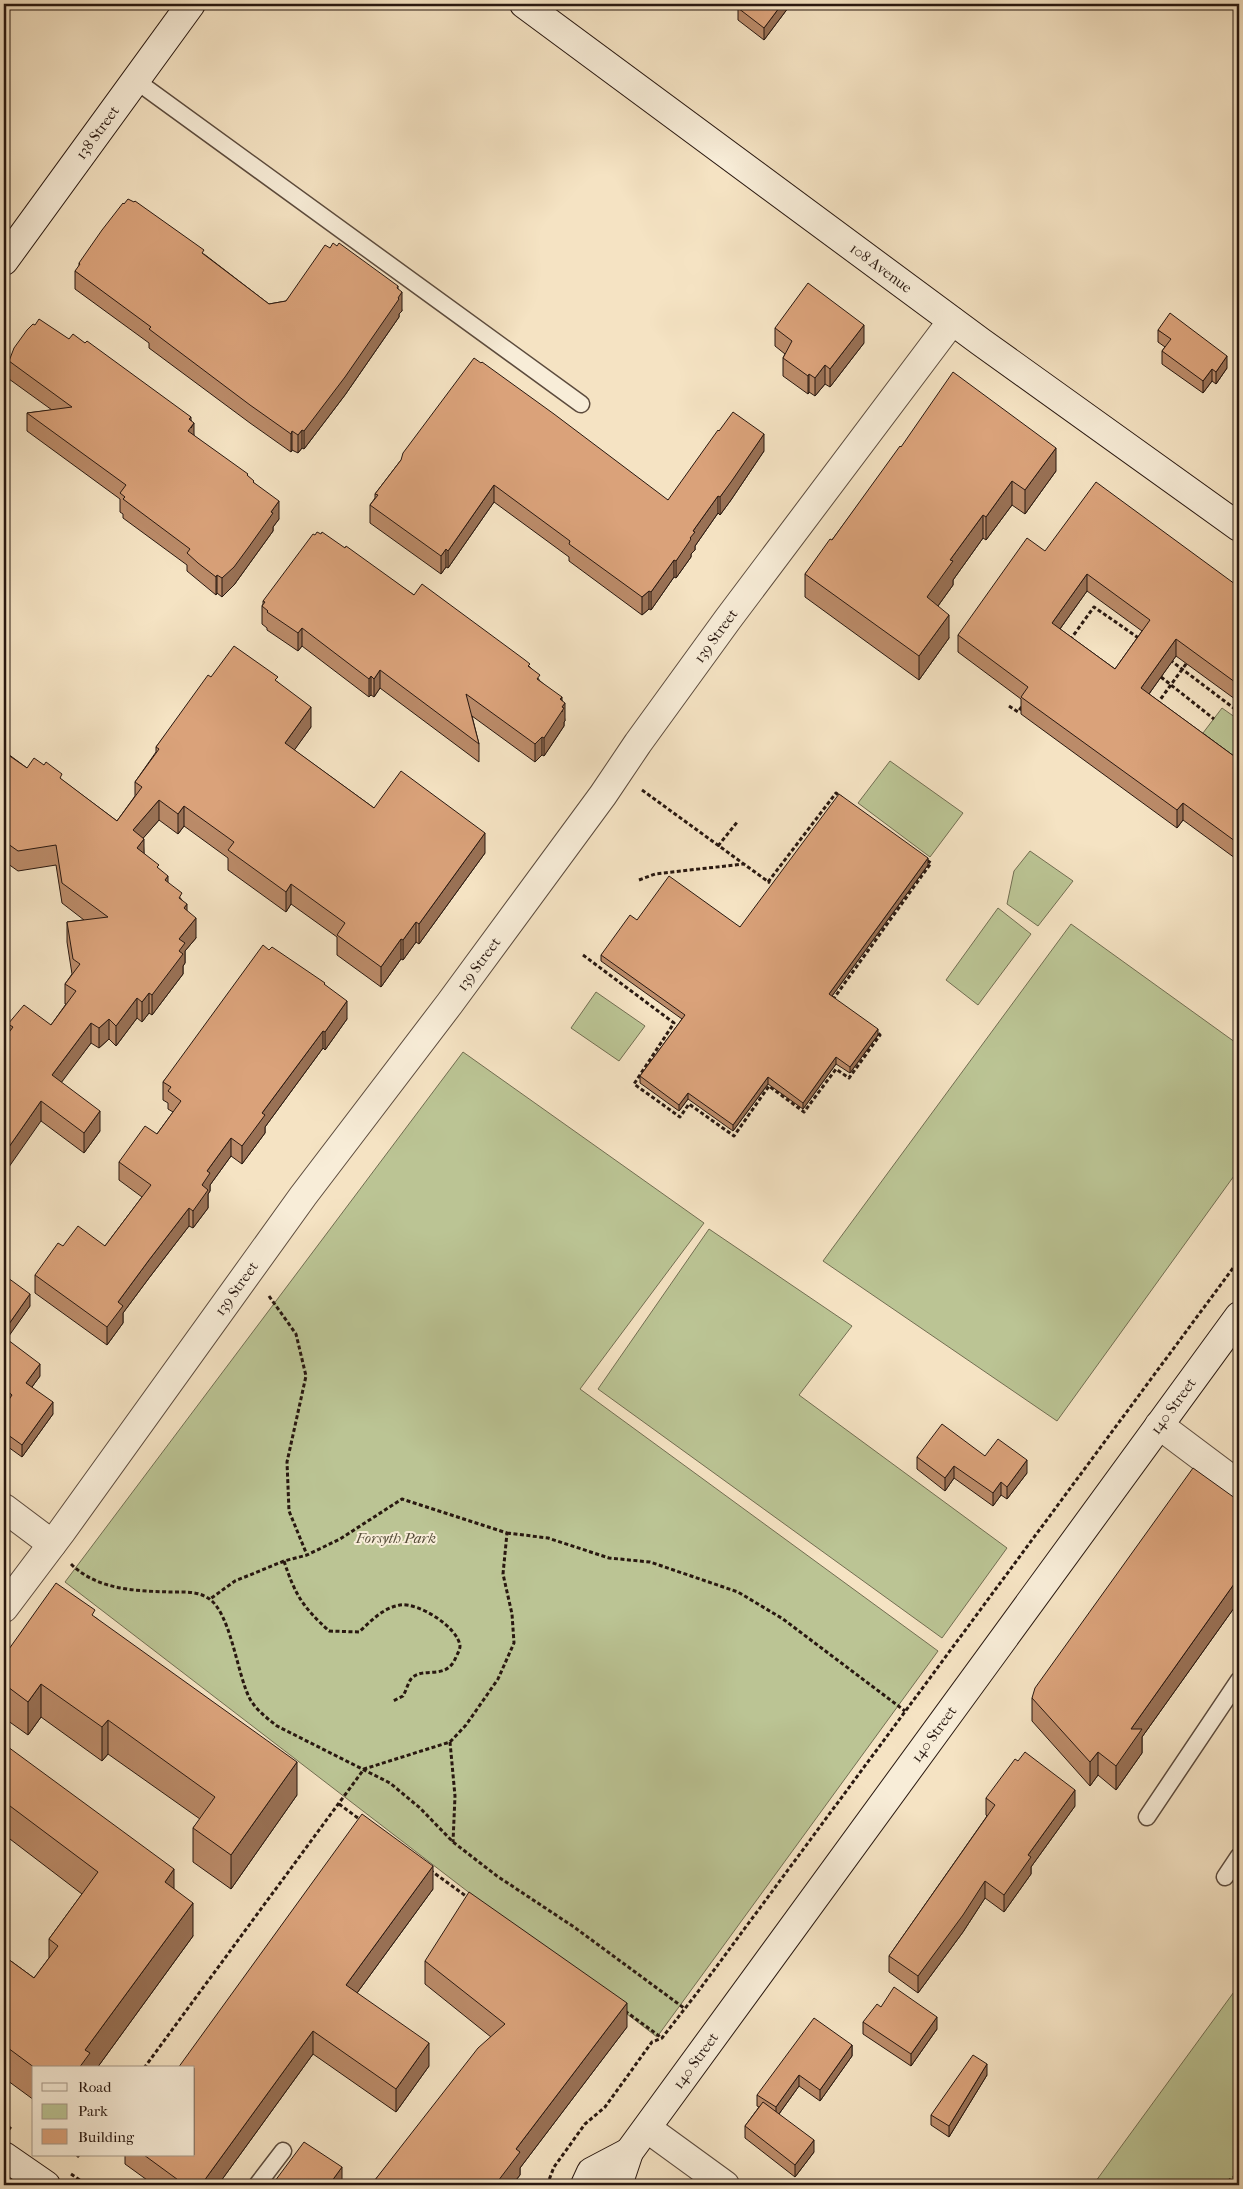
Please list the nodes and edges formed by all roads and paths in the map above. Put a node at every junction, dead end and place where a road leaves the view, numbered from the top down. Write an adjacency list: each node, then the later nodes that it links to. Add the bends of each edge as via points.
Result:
1 (190, 4): 3 (street, 138 Street)
2 (524, 4): 5 (street, 108 Avenue)
3 (135, 80): 4 (street, 138 Street); 6 (lane)
4 (4, 261)
5 (952, 321): 7 (street, 108 Avenue); 39 (street, 139 Street, via 728,619 450,1003 303,1196)
6 (581, 404)
7 (1239, 527)
8 (1069, 642): 9 (path, via 1094,607)
9 (1146, 644)
10 (1194, 653): 12 (path)
11 (1168, 659): 12 (path)
12 (1182, 669): 14 (path); 20 (path)
13 (1160, 677): 14 (path)
14 (1171, 685): 17 (path); 21 (path)
15 (1148, 699): 17 (path)
16 (1024, 704): 18 (path, via 1018,712)
17 (1156, 705): 19 (path)
18 (1009, 706)
19 (1164, 711)
20 (1239, 712)
21 (1214, 718)
22 (642, 790): 25 (path)
23 (843, 799): 27 (path, via 836,793 769,882)
24 (738, 821): 25 (path)
25 (718, 846): 27 (path)
26 (921, 856): 30 (path, via 931,863 834,998)
27 (744, 864): 28 (path, via 655,874)
28 (639, 880)
29 (583, 955): 31 (path, via 674,1023 634,1084 680,1117 689,1104 734,1136 769,1086 804,1112 836,1069 849,1078 880,1034)
30 (841, 1004)
31 (872, 1028)
32 (1239, 1260): 48 (path)
33 (269, 1296): 40 (path, via 296,1334 306,1376 287,1462 289,1511)
34 (1239, 1316): 35 (street, 140 Street)
35 (1159, 1426): 36 (street); 63 (street, 140 Street)
36 (1239, 1485)
37 (4, 1508): 39 (street)
38 (507, 1534): 40 (path, via 402,1500 340,1540); 48 (path, via 548,1538 609,1558 650,1562 738,1592 783,1619); 49 (path, via 503,1574 512,1614 514,1643 498,1679)
39 (52, 1544): 42 (path, via 73,1566 109,1586 138,1591 193,1593); 43 (street, 139 Street)
40 (307, 1555): 41 (path)
41 (284, 1561): 42 (path, via 235,1581); 45 (path, via 293,1589 309,1612 330,1631 359,1632 382,1611 402,1604 439,1619 455,1632)
42 (210, 1599): 50 (path, via 226,1627 249,1698 256,1709 277,1726)
43 (4, 1608)
44 (454, 1646): 45 (path)
45 (460, 1646): 47 (path, via 453,1664 443,1671 419,1674 411,1679 403,1696)
46 (1239, 1680): 52 (lane)
47 (392, 1700)
48 (905, 1711): 60 (path)
49 (450, 1742): 50 (path); 54 (path, via 455,1796)
50 (364, 1769): 51 (path); 54 (path, via 405,1795)
51 (339, 1804): 53 (path); 62 (path)
52 (1147, 1817)
53 (363, 1821)
54 (453, 1842): 60 (path, via 496,1876 574,1926)
55 (1239, 1856): 57 (lane)
56 (427, 1868): 58 (path)
57 (1225, 1877)
58 (476, 1903)
59 (620, 2008): 61 (path)
60 (684, 2008): 61 (path)
61 (662, 2038): 70 (path, via 652,2042 605,2107 585,2124 554,2167)
62 (145, 2066)
63 (648, 2129): 65 (street, 140 Street); 73 (street)
64 (283, 2151): 69 (lane)
65 (629, 2152): 71 (street, 140 Street, via 591,2172); 72 (street, 140 Street)
66 (4, 2156): 68 (street)
67 (1239, 2174): 74 (path)
68 (46, 2185)
69 (257, 2185)
70 (547, 2185)
71 (585, 2185)
72 (618, 2185)
73 (725, 2185)
74 (1222, 2185)

